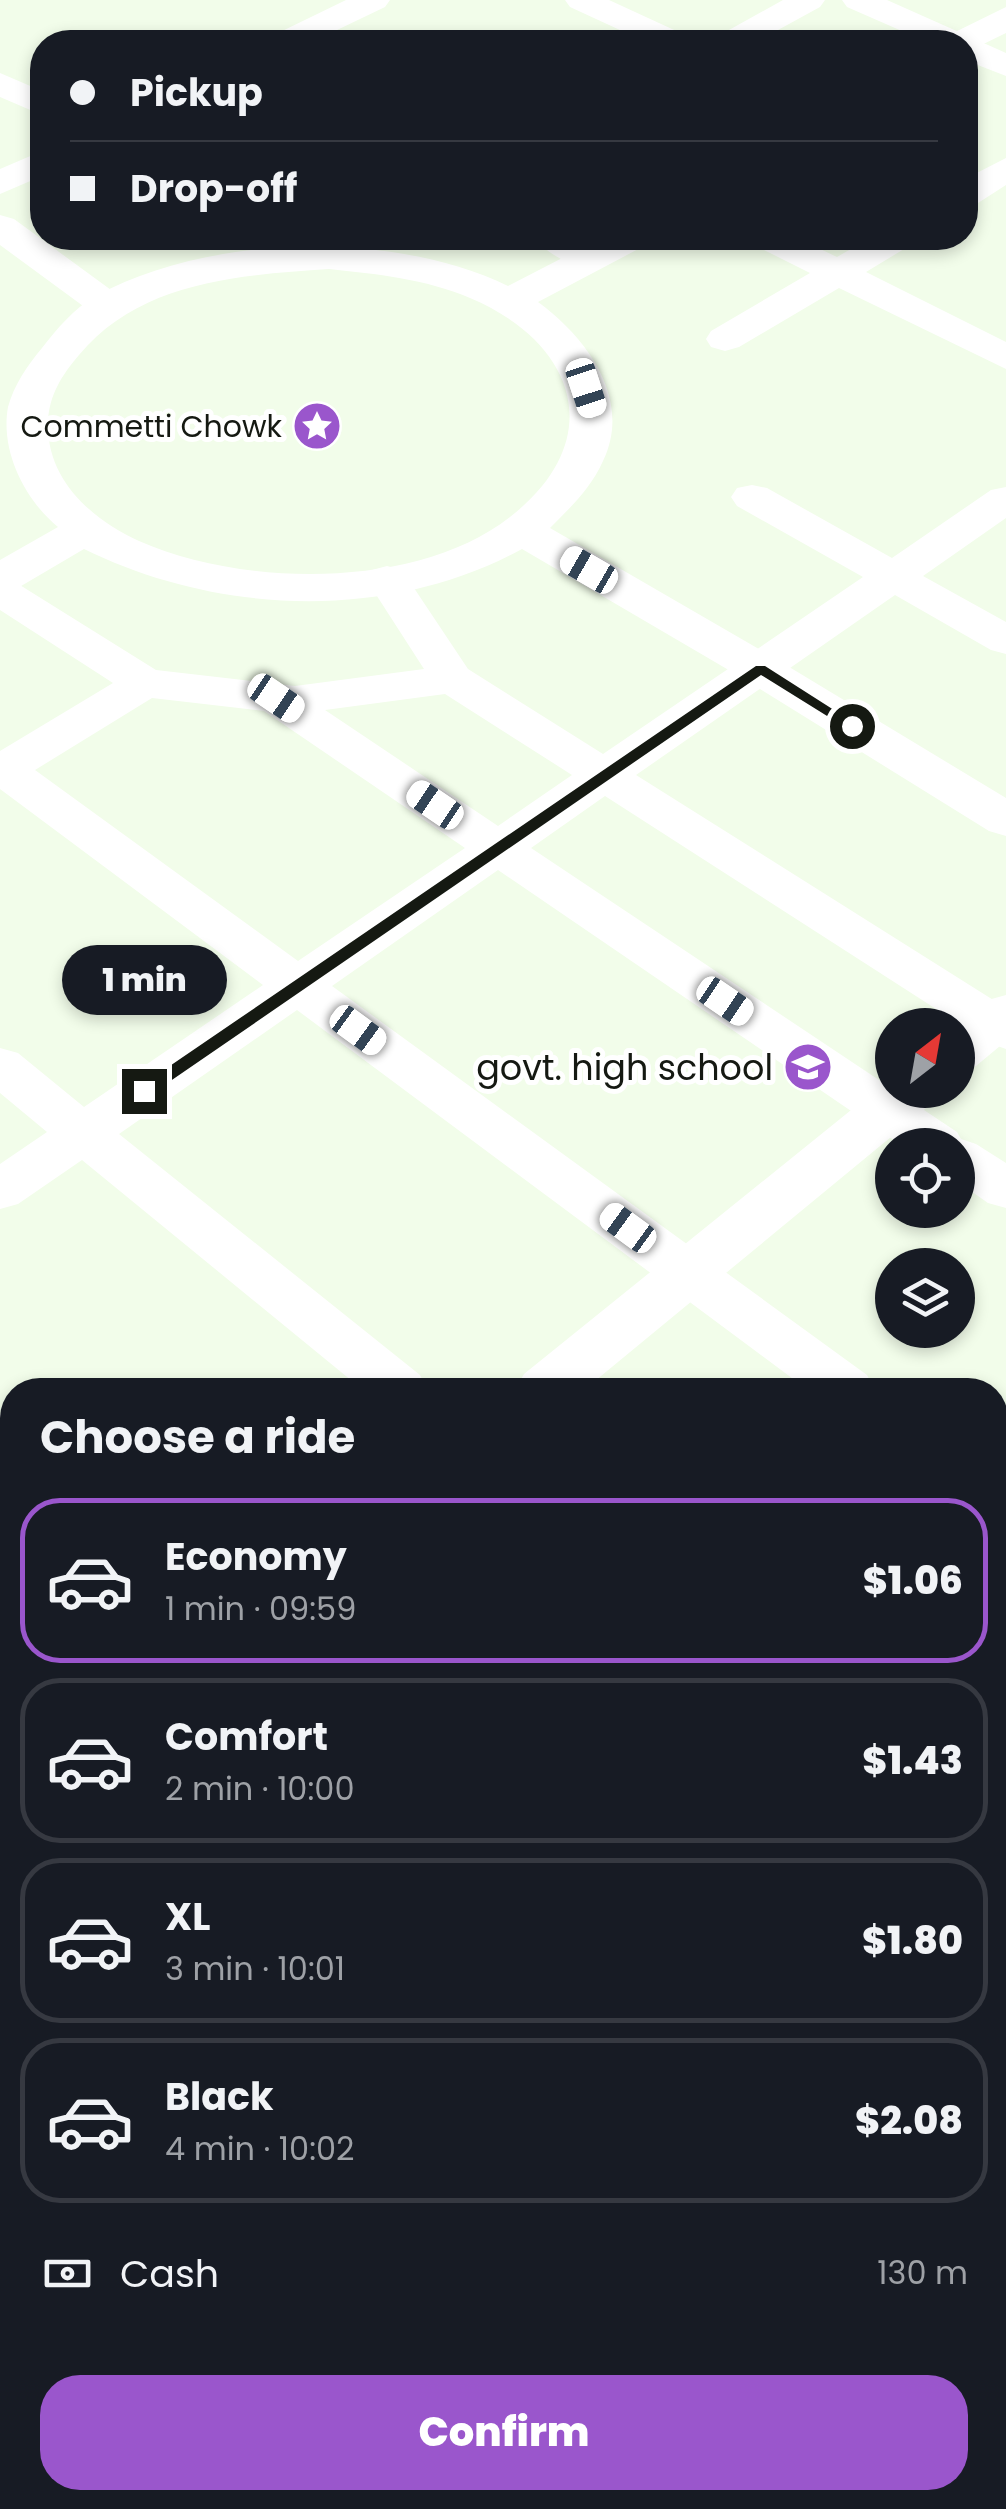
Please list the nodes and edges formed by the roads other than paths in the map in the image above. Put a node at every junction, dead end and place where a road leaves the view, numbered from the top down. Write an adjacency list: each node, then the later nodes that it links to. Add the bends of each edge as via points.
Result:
1 (373, 0): 6 (street)
2 (582, 0): 7 (street)
3 (808, 0): 8 (street)
4 (860, 0): 9 (street)
5 (1006, 18): 10 (main road)
6 (311, 30)
7 (647, 30)
8 (754, 30)
9 (927, 30)
10 (978, 36)
11 (978, 52): 12 (street)
12 (1006, 66)
13 (0, 82): 14 (street)
14 (30, 98)
15 (30, 168): 17 (street)
16 (1006, 169): 18 (street)
17 (0, 183)
18 (981, 197)
19 (0, 227): 20 (main road)
20 (30, 249)
21 (31, 250): 29 (main road)
22 (576, 250): 26 (street)
23 (606, 250): 26 (main road)
24 (794, 250): 27 (street)
25 (876, 250): 27 (street)
26 (590, 258): 28 (main road)
27 (839, 272): 30 (street); 31 (street)
28 (508, 302): 29 (main road, via 470,282 403,265 330,258 184,277); 35 (main road, via 526,310 577,359 596,417 577,477)
29 (108, 306): 34 (main road, via 68,341 34,386 24,436 41,486)
30 (726, 339)
31 (1006, 357)
32 (752, 497): 36 (street)
33 (1006, 499): 36 (street)
34 (84, 530): 37 (main road); 38 (main road, via 157,567 249,586 348,587)
35 (521, 530): 38 (main road, via 444,567); 41 (main road)
36 (894, 578): 40 (street); 41 (street)
37 (0, 579)
38 (387, 579): 42 (street)
39 (0, 591): 43 (street)
40 (1006, 640)
41 (760, 669): 46 (street); 47 (main road)
42 (452, 679): 44 (street); 46 (street)
43 (145, 683): 44 (street); 45 (street)
44 (276, 698): 48 (street)
45 (1, 769): 49 (street)
46 (604, 776): 48 (street); 50 (street)
47 (1006, 820)
48 (499, 848): 49 (street); 52 (street)
49 (298, 986): 56 (street); 60 (street)
50 (991, 1030)
51 (0, 1066): 56 (street)
52 (875, 1085)
53 (889, 1108): 60 (main road)
54 (906, 1108): 55 (street)
55 (925, 1128)
56 (83, 1133): 59 (street); 61 (street)
57 (975, 1168): 58 (street)
58 (1006, 1188)
59 (0, 1190)
60 (688, 1272): 62 (main road); 63 (street)
61 (386, 1378)
62 (559, 1378)
63 (832, 1378)

